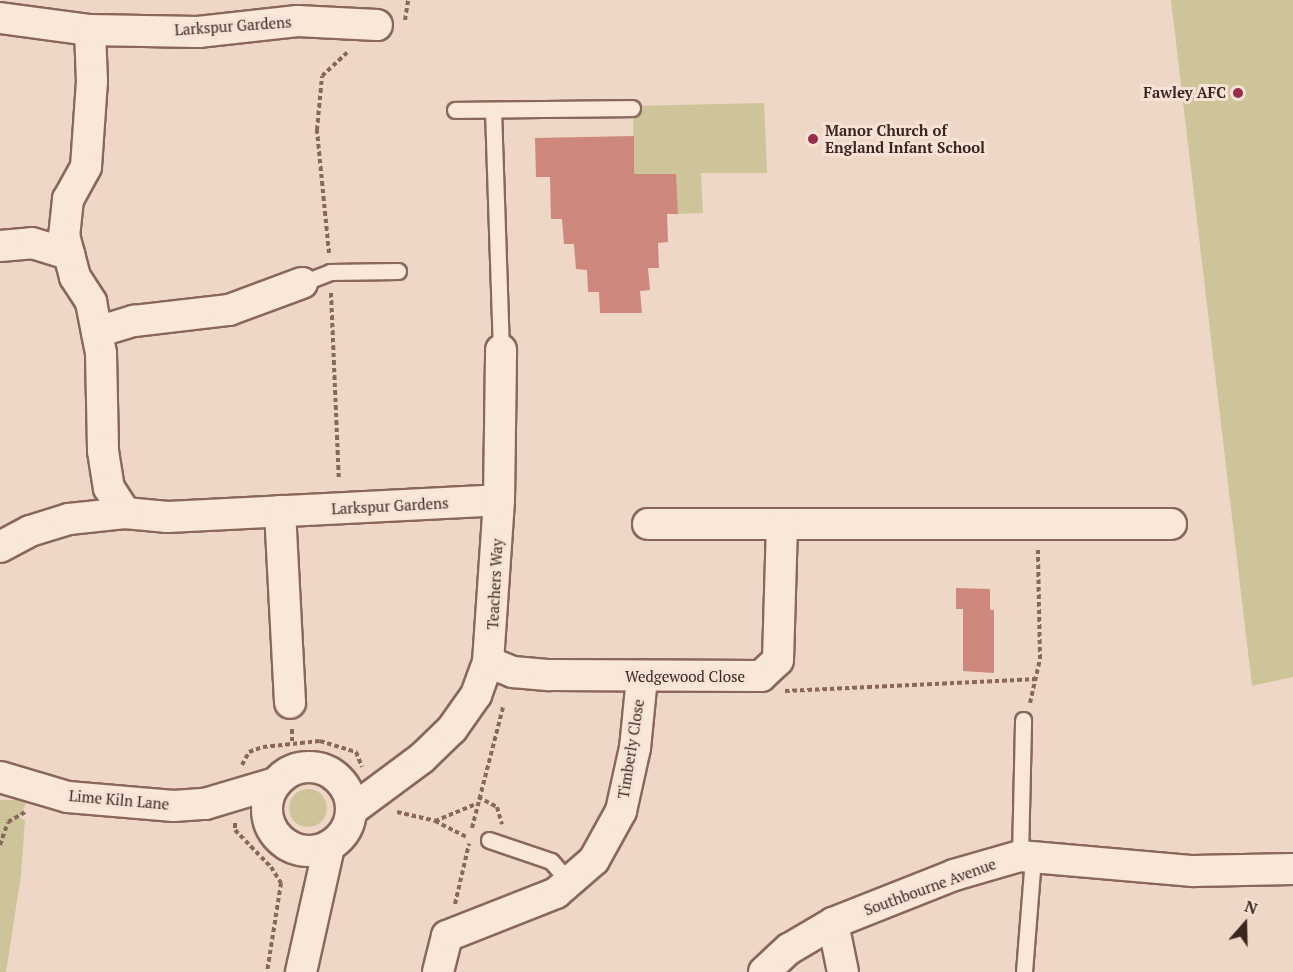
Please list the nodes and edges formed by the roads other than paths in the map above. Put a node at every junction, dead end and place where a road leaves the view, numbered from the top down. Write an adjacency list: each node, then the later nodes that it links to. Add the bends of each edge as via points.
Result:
1 (0, 18): 3 (street, Larkspur Gardens)
2 (377, 25): 3 (street, Larkspur Gardens, via 297,21 198,32)
3 (90, 30): 8 (street, via 92,81 86,167 68,198 64,235)
4 (632, 108): 6 (lane)
5 (455, 110): 6 (lane)
6 (494, 110): 12 (lane)
7 (0, 246): 8 (street, via 32,243)
8 (69, 254): 11 (street, via 75,277 91,302)
9 (398, 271): 10 (lane, via 330,272)
10 (302, 283): 11 (street, via 229,310 134,321)
11 (97, 332): 15 (street, via 104,461 109,488)
12 (501, 350): 13 (street, Teachers Way)
13 (499, 500): 14 (street, Larkspur Gardens); 20 (street, Teachers Way)
14 (280, 511): 15 (street, Larkspur Gardens, via 168,517); 22 (street)
15 (125, 513): 19 (street, Larkspur Gardens, via 69,519 30,531)
16 (648, 524): 18 (street)
17 (1171, 524): 18 (street)
18 (782, 526): 21 (street, Wedgewood Close, via 778,660 761,676)
19 (0, 547)
20 (501, 667): 21 (street, Wedgewood Close); 26 (street, Teachers Way, via 452,729 422,758)
21 (642, 678): 34 (street, Timberly Close, via 635,747 621,811 594,860)
22 (290, 703)
23 (1023, 720): 32 (lane)
24 (0, 777): 27 (street, Lime Kiln Lane, via 68,797 174,806)
25 (276, 783): 26 (street, via 291,771 310,767); 27 (street, Lime Kiln Lane); 28 (street, via 267,803)
26 (364, 790): 30 (street, via 346,831)
27 (236, 806): 28 (street, Lime Kiln Lane)
28 (270, 824): 31 (street, via 275,834)
29 (489, 840): 34 (lane, via 551,861)
30 (329, 847): 31 (street, via 317,851); 35 (street)
31 (292, 848): 35 (street)
32 (1027, 856): 33 (street, Southbourne Avenue, via 1193,872); 36 (street, Southbourne Avenue, via 954,875); 41 (lane)
33 (1293, 869)
34 (569, 882): 38 (street, Timberly Close, via 556,893 447,936)
35 (313, 909): 37 (street)
36 (833, 923): 39 (street, Southbourne Avenue, via 789,949); 40 (street)
37 (301, 972)
38 (438, 972)
39 (764, 972)
40 (843, 972)
41 (1024, 972)

